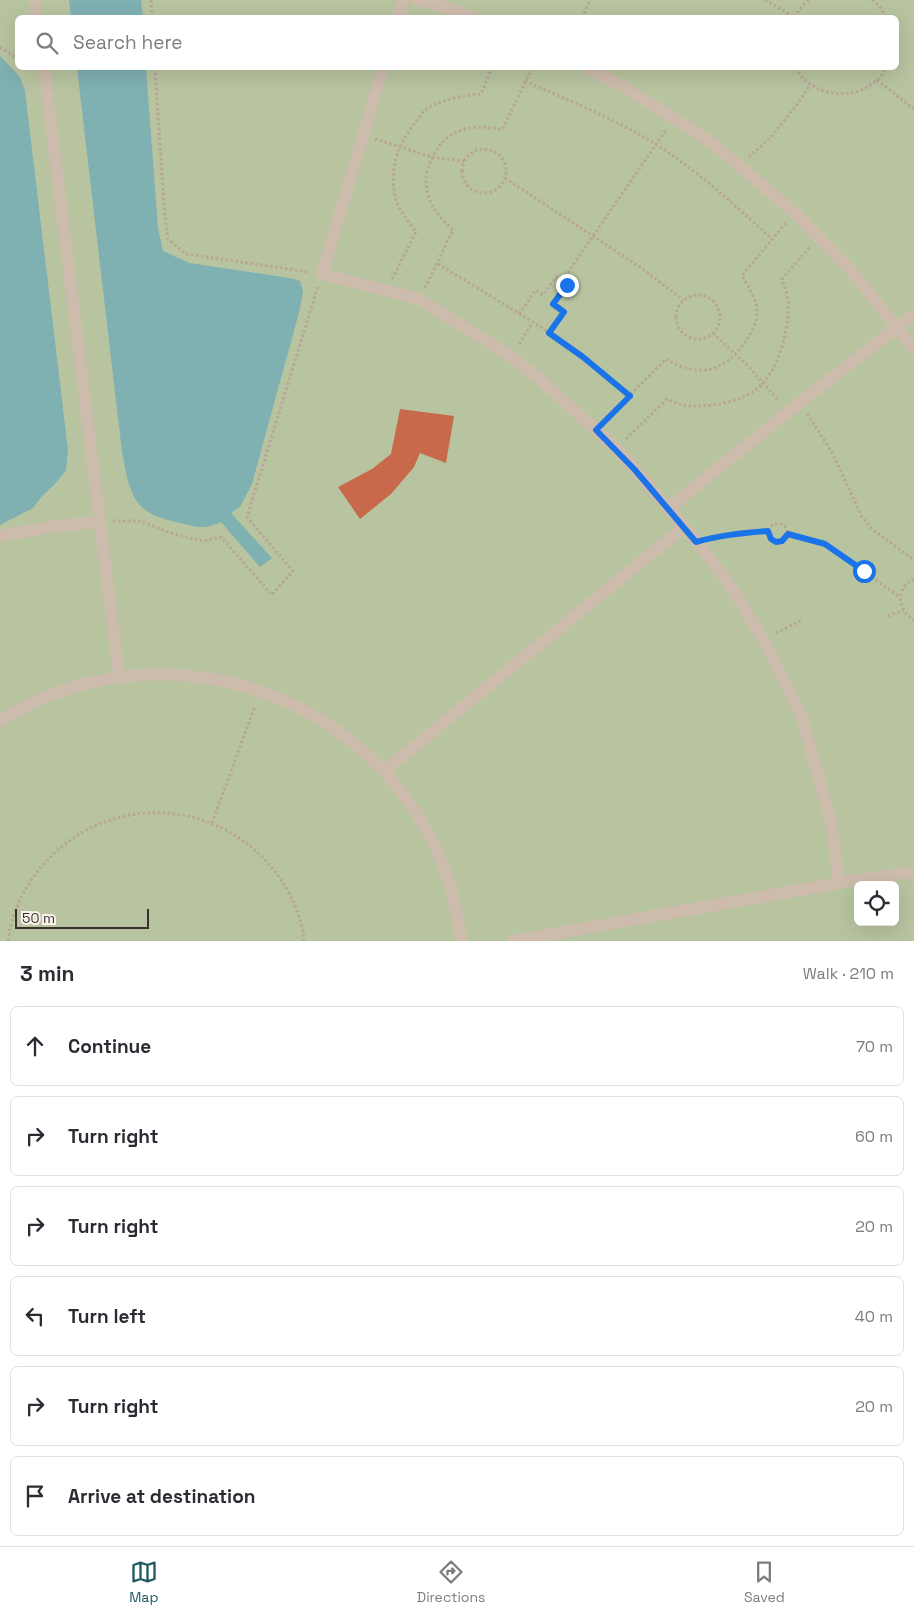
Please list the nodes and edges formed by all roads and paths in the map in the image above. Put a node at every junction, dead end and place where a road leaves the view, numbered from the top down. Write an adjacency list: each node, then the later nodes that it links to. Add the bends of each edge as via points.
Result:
1 (35, 0): 9 (lane)
2 (151, 0): 10 (path)
3 (403, 0): 11 (lane)
4 (418, 0): 12 (lane)
5 (590, 0): 13 (path)
6 (764, 0): 14 (path)
7 (810, 0): 15 (path)
8 (872, 0): 16 (path)
9 (37, 15)
10 (152, 15)
11 (399, 15)
12 (464, 15)
13 (583, 15)
14 (790, 15)
15 (796, 15)
16 (885, 15)
17 (0, 46): 18 (path)
18 (15, 57)
19 (44, 70): 65 (lane)
20 (155, 70): 44 (path, via 168,239 186,254)
21 (382, 70): 32 (lane)
22 (491, 70): 34 (path, via 481,94 467,95 426,110)
23 (531, 70): 28 (path)
24 (592, 70): 31 (lane)
25 (796, 70): 29 (path)
26 (885, 70): 27 (path)
27 (877, 80): 29 (path, via 862,90 844,95 826,93); 30 (path)
28 (525, 81): 33 (path, via 594,111); 35 (path, via 502,130 488,126 453,133 439,143)
29 (810, 85): 37 (path, via 771,137)
30 (914, 109)
31 (674, 117): 33 (path); 37 (lane, via 712,142)
32 (362, 136): 34 (path); 44 (lane)
33 (657, 145): 40 (path); 42 (path, via 723,194)
34 (400, 146): 35 (path); 46 (path, via 393,182 398,204 416,232)
35 (432, 157): 36 (path); 43 (path, via 425,172 432,204 453,230)
36 (464, 160): 38 (path, via 474,151 489,149 496,152 505,164); 38 (path, via 464,182 475,192 490,193 502,185)
37 (740, 166): 39 (lane)
38 (505, 178): 40 (path)
39 (795, 213): 41 (lane); 42 (path)
40 (592, 235): 45 (path); 48 (path)
41 (819, 237): 52 (lane, via 850,269); 58 (path, via 782,279 788,299 782,350)
42 (772, 240): 56 (path, via 742,275 753,296 757,314 750,335)
43 (438, 264): 47 (path); 49 (path)
44 (322, 274): 46 (lane); 65 (path, via 247,517 293,571 272,595 221,537 204,541 170,533 142,521)
45 (562, 281): 49 (path, via 556,276 543,295 536,290); 53 (path, via 567,285 553,304 564,312)
46 (386, 290): 47 (lane)
47 (419, 300): 57 (lane)
48 (683, 300): 54 (path, via 676,319 682,332 694,338); 54 (path, via 705,295 717,304 720,319)
49 (519, 314): 51 (path)
50 (914, 314): 52 (lane)
51 (533, 322): 53 (path); 57 (path)
52 (897, 328): 55 (lane); 60 (lane)
53 (549, 333): 59 (path)
54 (713, 333): 56 (path)
55 (914, 349)
56 (736, 355): 58 (path); 59 (path, via 721,366 701,372 679,367 666,359)
57 (511, 356): 62 (lane)
58 (763, 384): 61 (path); 63 (path, via 743,398 725,404 696,407 667,399)
59 (630, 396): 62 (path)
60 (800, 403): 61 (lane); 71 (path, via 832,452 862,517 872,529)
61 (788, 411): 64 (lane)
62 (596, 430): 63 (lane)
63 (616, 448): 64 (lane)
64 (669, 508): 66 (lane)
65 (100, 522): 69 (lane); 79 (lane)
66 (684, 527): 70 (lane); 82 (lane)
67 (768, 531): 68 (path, via 776,542); 68 (path, via 776,523 787,528); 70 (path, via 744,532)
68 (788, 534): 73 (path, via 825,544)
69 (0, 536)
70 (696, 542): 78 (lane, via 713,562)
71 (914, 560)
72 (914, 579): 73 (path, via 906,585)
73 (900, 597): 74 (path)
74 (903, 610): 75 (path); 77 (path)
75 (888, 616)
76 (802, 620): 78 (path)
77 (914, 620)
78 (763, 639): 85 (lane, via 801,715 831,821)
79 (119, 676): 80 (lane, via 196,675); 81 (lane, via 69,688 20,708)
80 (261, 690): 82 (lane, via 325,722); 83 (path)
81 (0, 721)
82 (384, 771): 88 (lane, via 406,798 433,842 451,888)
83 (212, 822): 86 (path, via 158,812 128,815 101,823 75,836 33,877 18,903); 87 (path, via 241,838 282,881 295,907)
84 (914, 872): 85 (lane)
85 (839, 883): 89 (lane)
86 (8, 941)
87 (304, 941)
88 (462, 941)
89 (513, 941)

